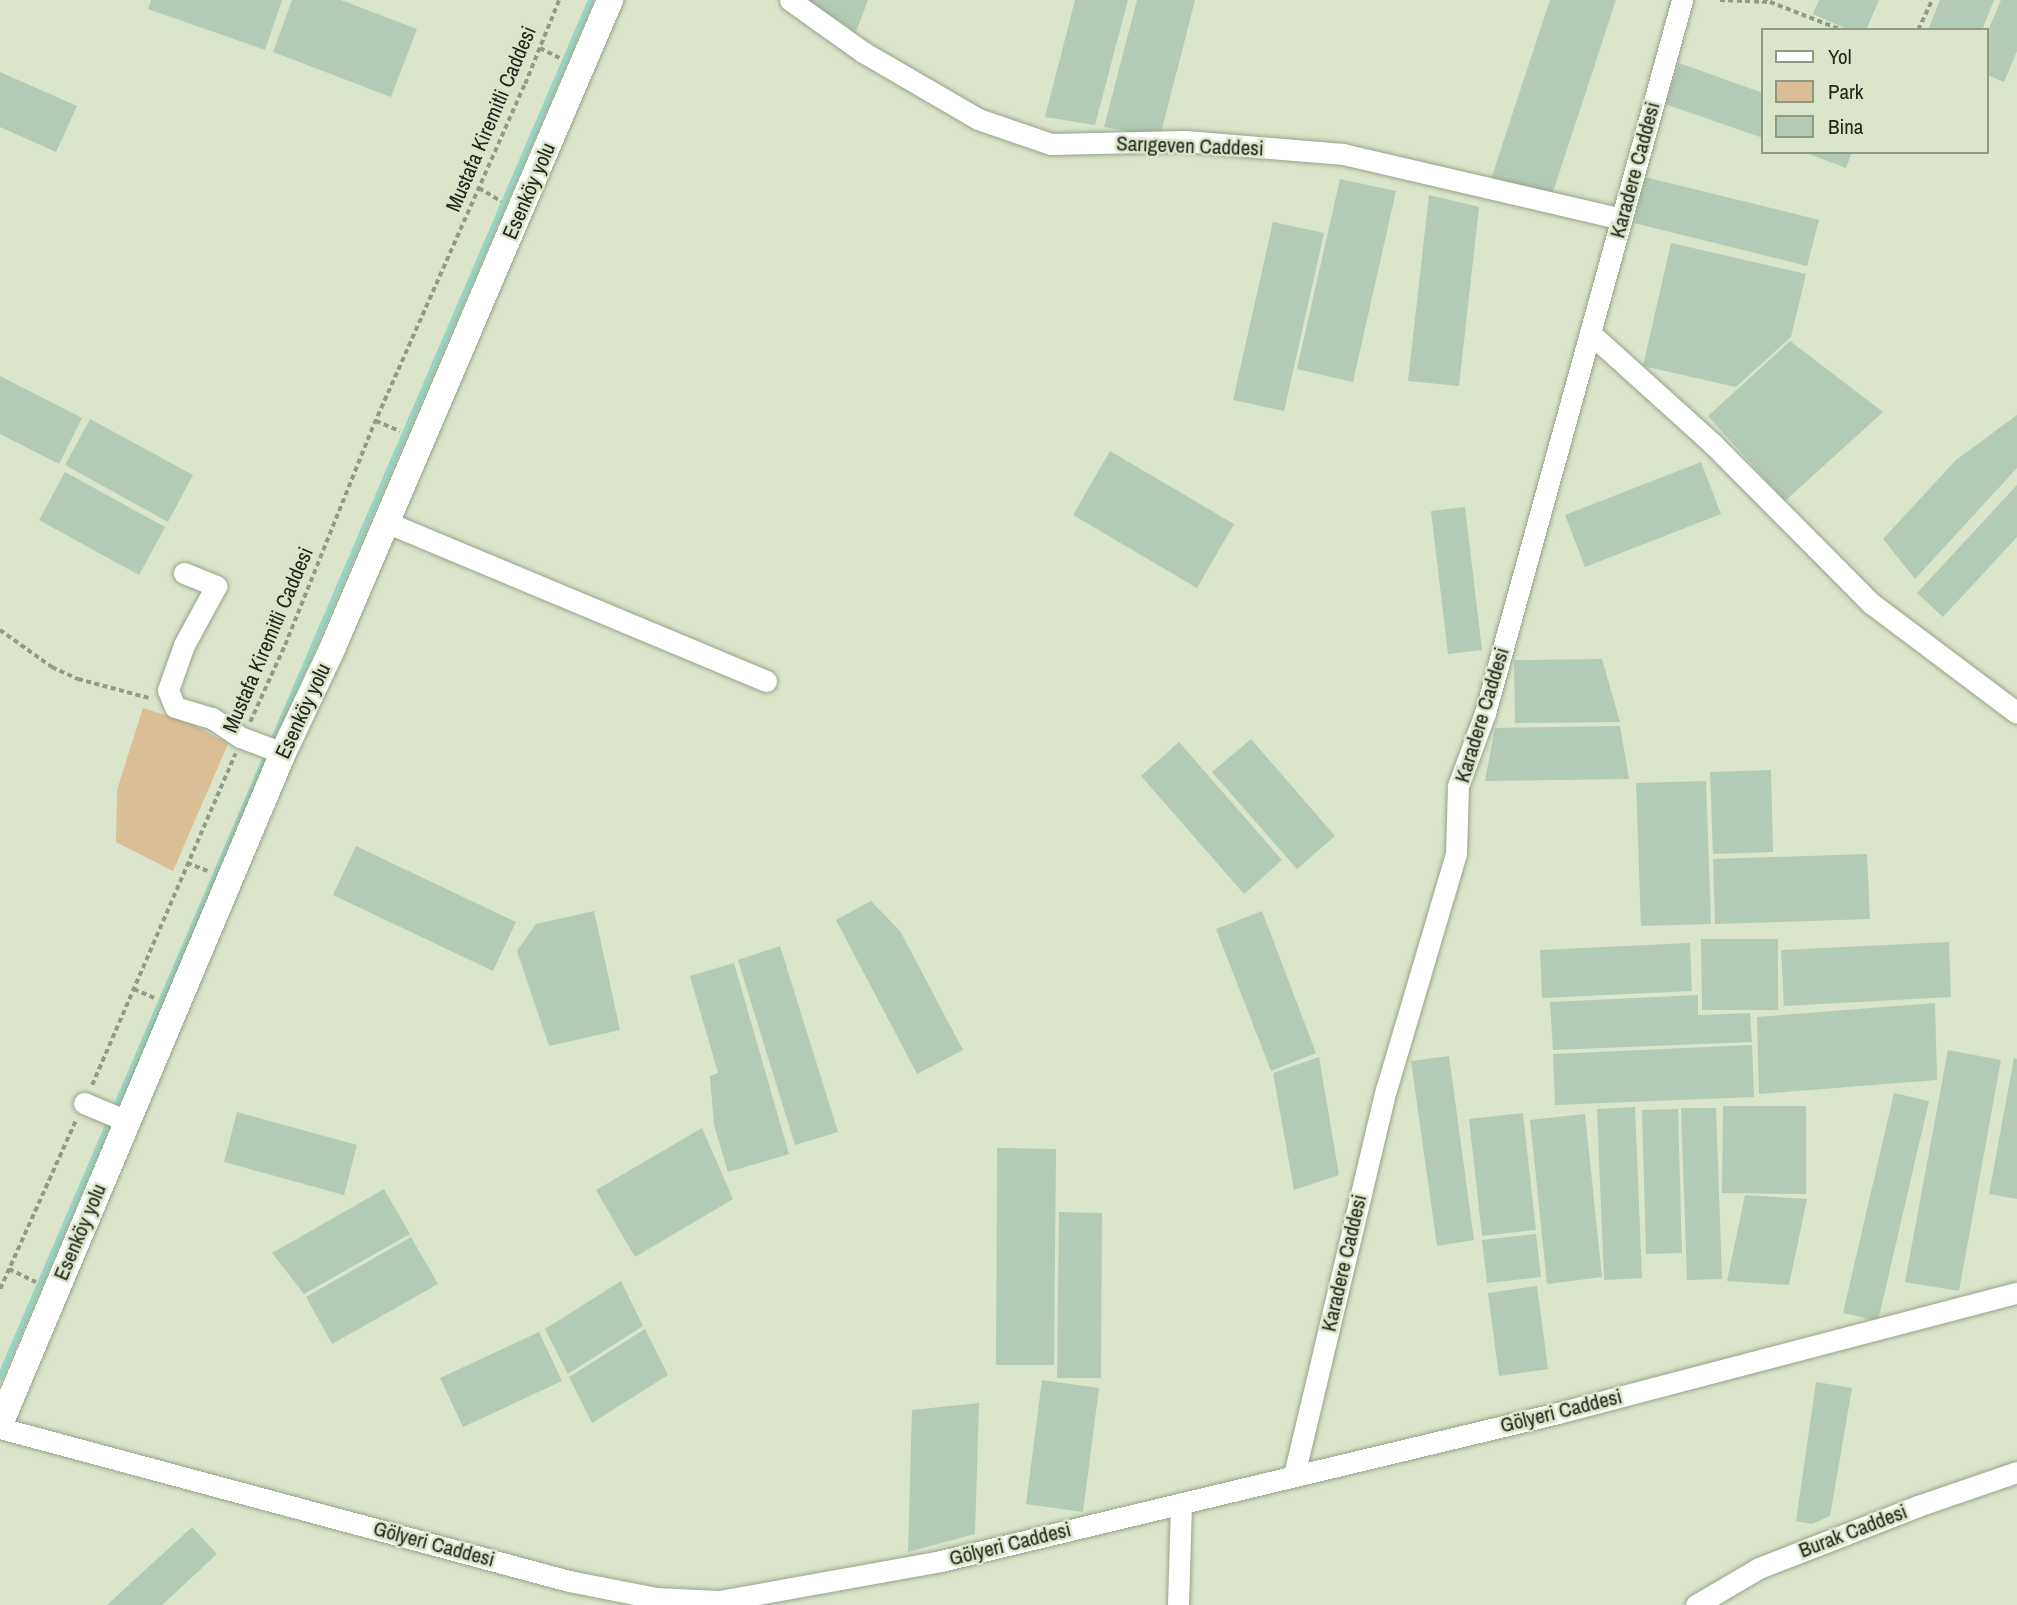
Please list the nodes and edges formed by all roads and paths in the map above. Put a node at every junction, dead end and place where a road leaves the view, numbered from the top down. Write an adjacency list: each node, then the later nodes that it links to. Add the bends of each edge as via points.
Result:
1 (559, 0): 9 (path, Mustafa Kiremitli Caddesi)
2 (610, 0): 17 (street, Esenköy yolu)
3 (790, 0): 13 (street, Sarıgeven Caddesi, via 863,52 978,119 1051,144 1185,141 1343,154)
4 (1682, 0): 13 (street, Karadere Caddesi)
5 (1720, 0): 7 (path, via 1770,2)
6 (1932, 0): 8 (path)
7 (1837, 28)
8 (1919, 28)
9 (540, 48): 10 (path); 11 (path, Mustafa Kiremitli Caddesi)
10 (556, 56)
11 (479, 188): 12 (path); 15 (path, Mustafa Kiremitli Caddesi)
12 (496, 198)
13 (1622, 219): 14 (street, Karadere Caddesi)
14 (1590, 333): 22 (street, via 1713,443 1872,604); 35 (street, Karadere Caddesi, via 1485,713 1458,786 1456,855 1386,1090)
15 (376, 421): 16 (path); 23 (path, Mustafa Kiremitli Caddesi, via 285,645)
16 (396, 429)
17 (386, 523): 20 (street); 23 (street, Esenköy yolu)
18 (184, 573): 21 (street, via 216,586 184,645 168,690)
19 (0, 630): 21 (path, via 52,667 78,679)
20 (766, 681)
21 (175, 707): 23 (street, via 212,718)
22 (2017, 713)
23 (266, 747): 24 (path, Mustafa Kiremitli Caddesi); 28 (street, Esenköy yolu)
24 (187, 863): 25 (path); 26 (path, Mustafa Kiremitli Caddesi)
25 (207, 870)
26 (134, 989): 27 (path); 28 (path, Mustafa Kiremitli Caddesi)
27 (153, 998)
28 (109, 1113): 29 (path, Mustafa Kiremitli Caddesi); 33 (street, Esenköy yolu)
29 (9, 1269): 30 (path); 31 (path, Mustafa Kiremitli Caddesi)
30 (31, 1280)
31 (0, 1289)
32 (2017, 1293): 35 (street, Gölyeri Caddesi, via 1558,1413)
33 (0, 1426): 36 (street, Gölyeri Caddesi, via 569,1581 656,1598 719,1601 801,1588 941,1561)
34 (2017, 1472): 38 (street, Burak Caddesi, via 1759,1568)
35 (1294, 1475): 36 (street, Gölyeri Caddesi)
36 (1181, 1503): 37 (street)
37 (1178, 1605)
38 (1696, 1605)

